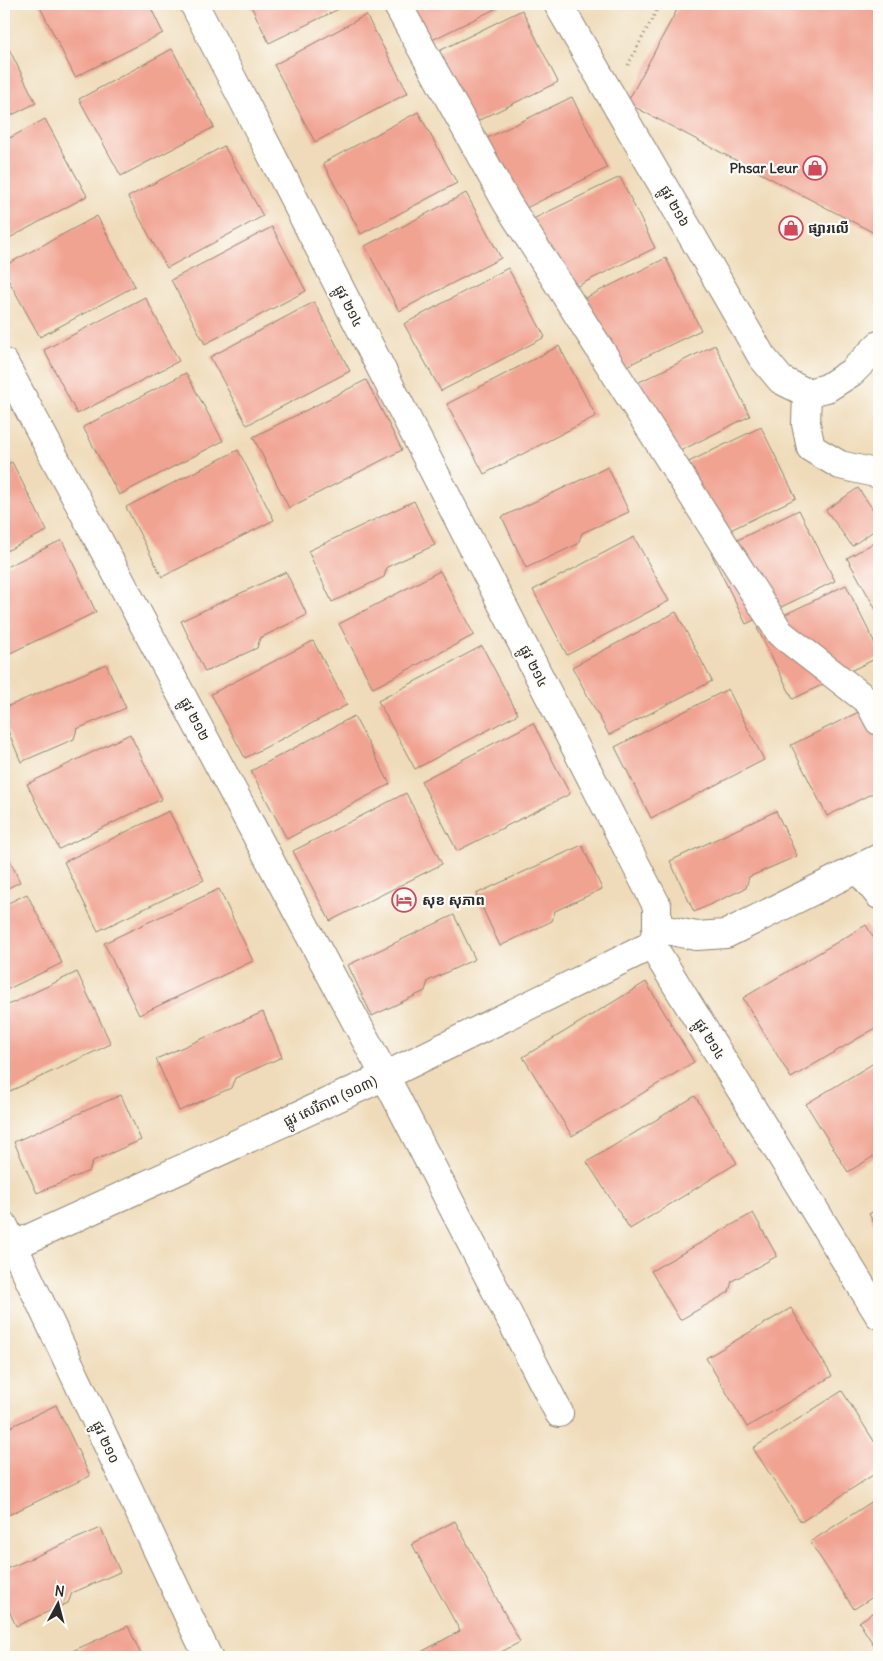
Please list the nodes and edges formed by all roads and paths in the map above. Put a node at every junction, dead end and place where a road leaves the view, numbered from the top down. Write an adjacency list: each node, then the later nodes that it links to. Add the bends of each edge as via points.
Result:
1 (194, 4): 13 (street, ផ្លូវ ២១៤, via 656,906)
2 (397, 4): 10 (street, via 506,203 780,633 869,702)
3 (558, 4): 5 (street, ផ្លូវ ២១៦)
4 (660, 4): 5 (path)
5 (612, 97): 8 (street, ផ្លូវ ២១៦, via 762,357 781,380)
6 (879, 346): 8 (street, via 852,372 827,388)
7 (4, 363): 14 (street, ផ្លូវ ២១២)
8 (807, 392): 9 (street, via 806,424 810,448 840,465)
9 (879, 474)
10 (879, 721)
11 (868, 864): 12 (street); 13 (street, via 726,934)
12 (879, 895)
13 (654, 936): 14 (street, ផ្លូវ សេរីភាព (១០៣)); 16 (street, ផ្លូវ ២១៤)
14 (385, 1076): 15 (street, ផ្លូវ សេរីភាព (១០៣)); 17 (street, ផ្លូវ ២១២)
15 (7, 1241): 18 (street, ផ្លូវ ២១០)
16 (879, 1315)
17 (559, 1413)
18 (208, 1657)

